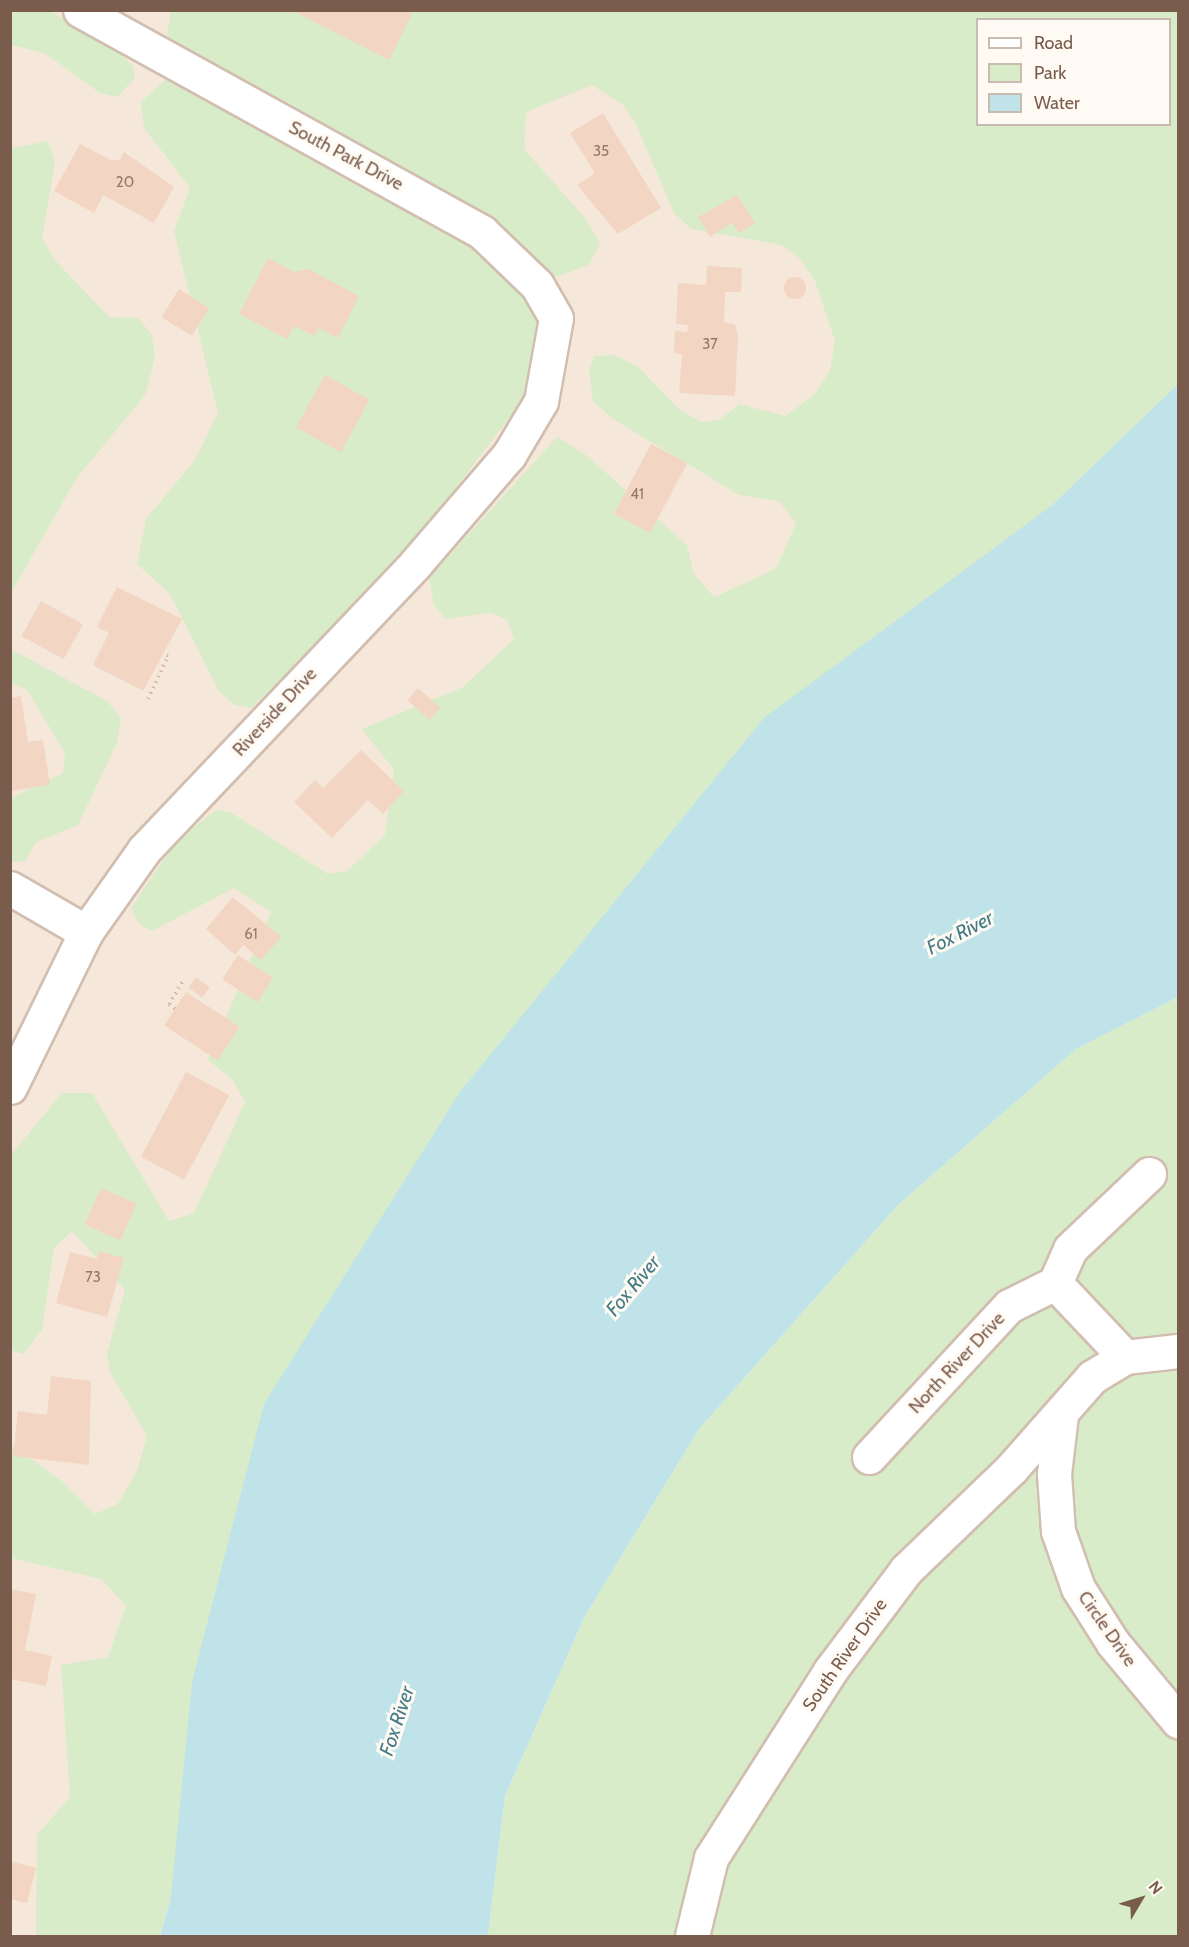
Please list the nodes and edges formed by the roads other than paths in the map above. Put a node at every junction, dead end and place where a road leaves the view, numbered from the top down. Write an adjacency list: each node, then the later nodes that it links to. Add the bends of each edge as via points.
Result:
1 (80, 10): 2 (street, South Park Drive, via 482,232 537,285 556,318)
2 (554, 350): 4 (street, Riverside Drive, via 541,401 474,499 144,850)
3 (10, 888): 4 (street)
4 (86, 932): 5 (street, Riverside Drive)
5 (10, 1087)
6 (1149, 1174): 7 (street, via 1070,1250)
7 (1055, 1283): 9 (street); 11 (street, North River Drive, via 1009,1306)
8 (1179, 1351): 9 (street)
9 (1125, 1357): 10 (street, via 1092,1377)
10 (1061, 1415): 12 (street, Circle Drive, via 1054,1474 1058,1531 1078,1588 1113,1643); 13 (street, South River Drive, via 906,1569 830,1671 711,1858)
11 (869, 1457)
12 (1179, 1721)
13 (692, 1936)

